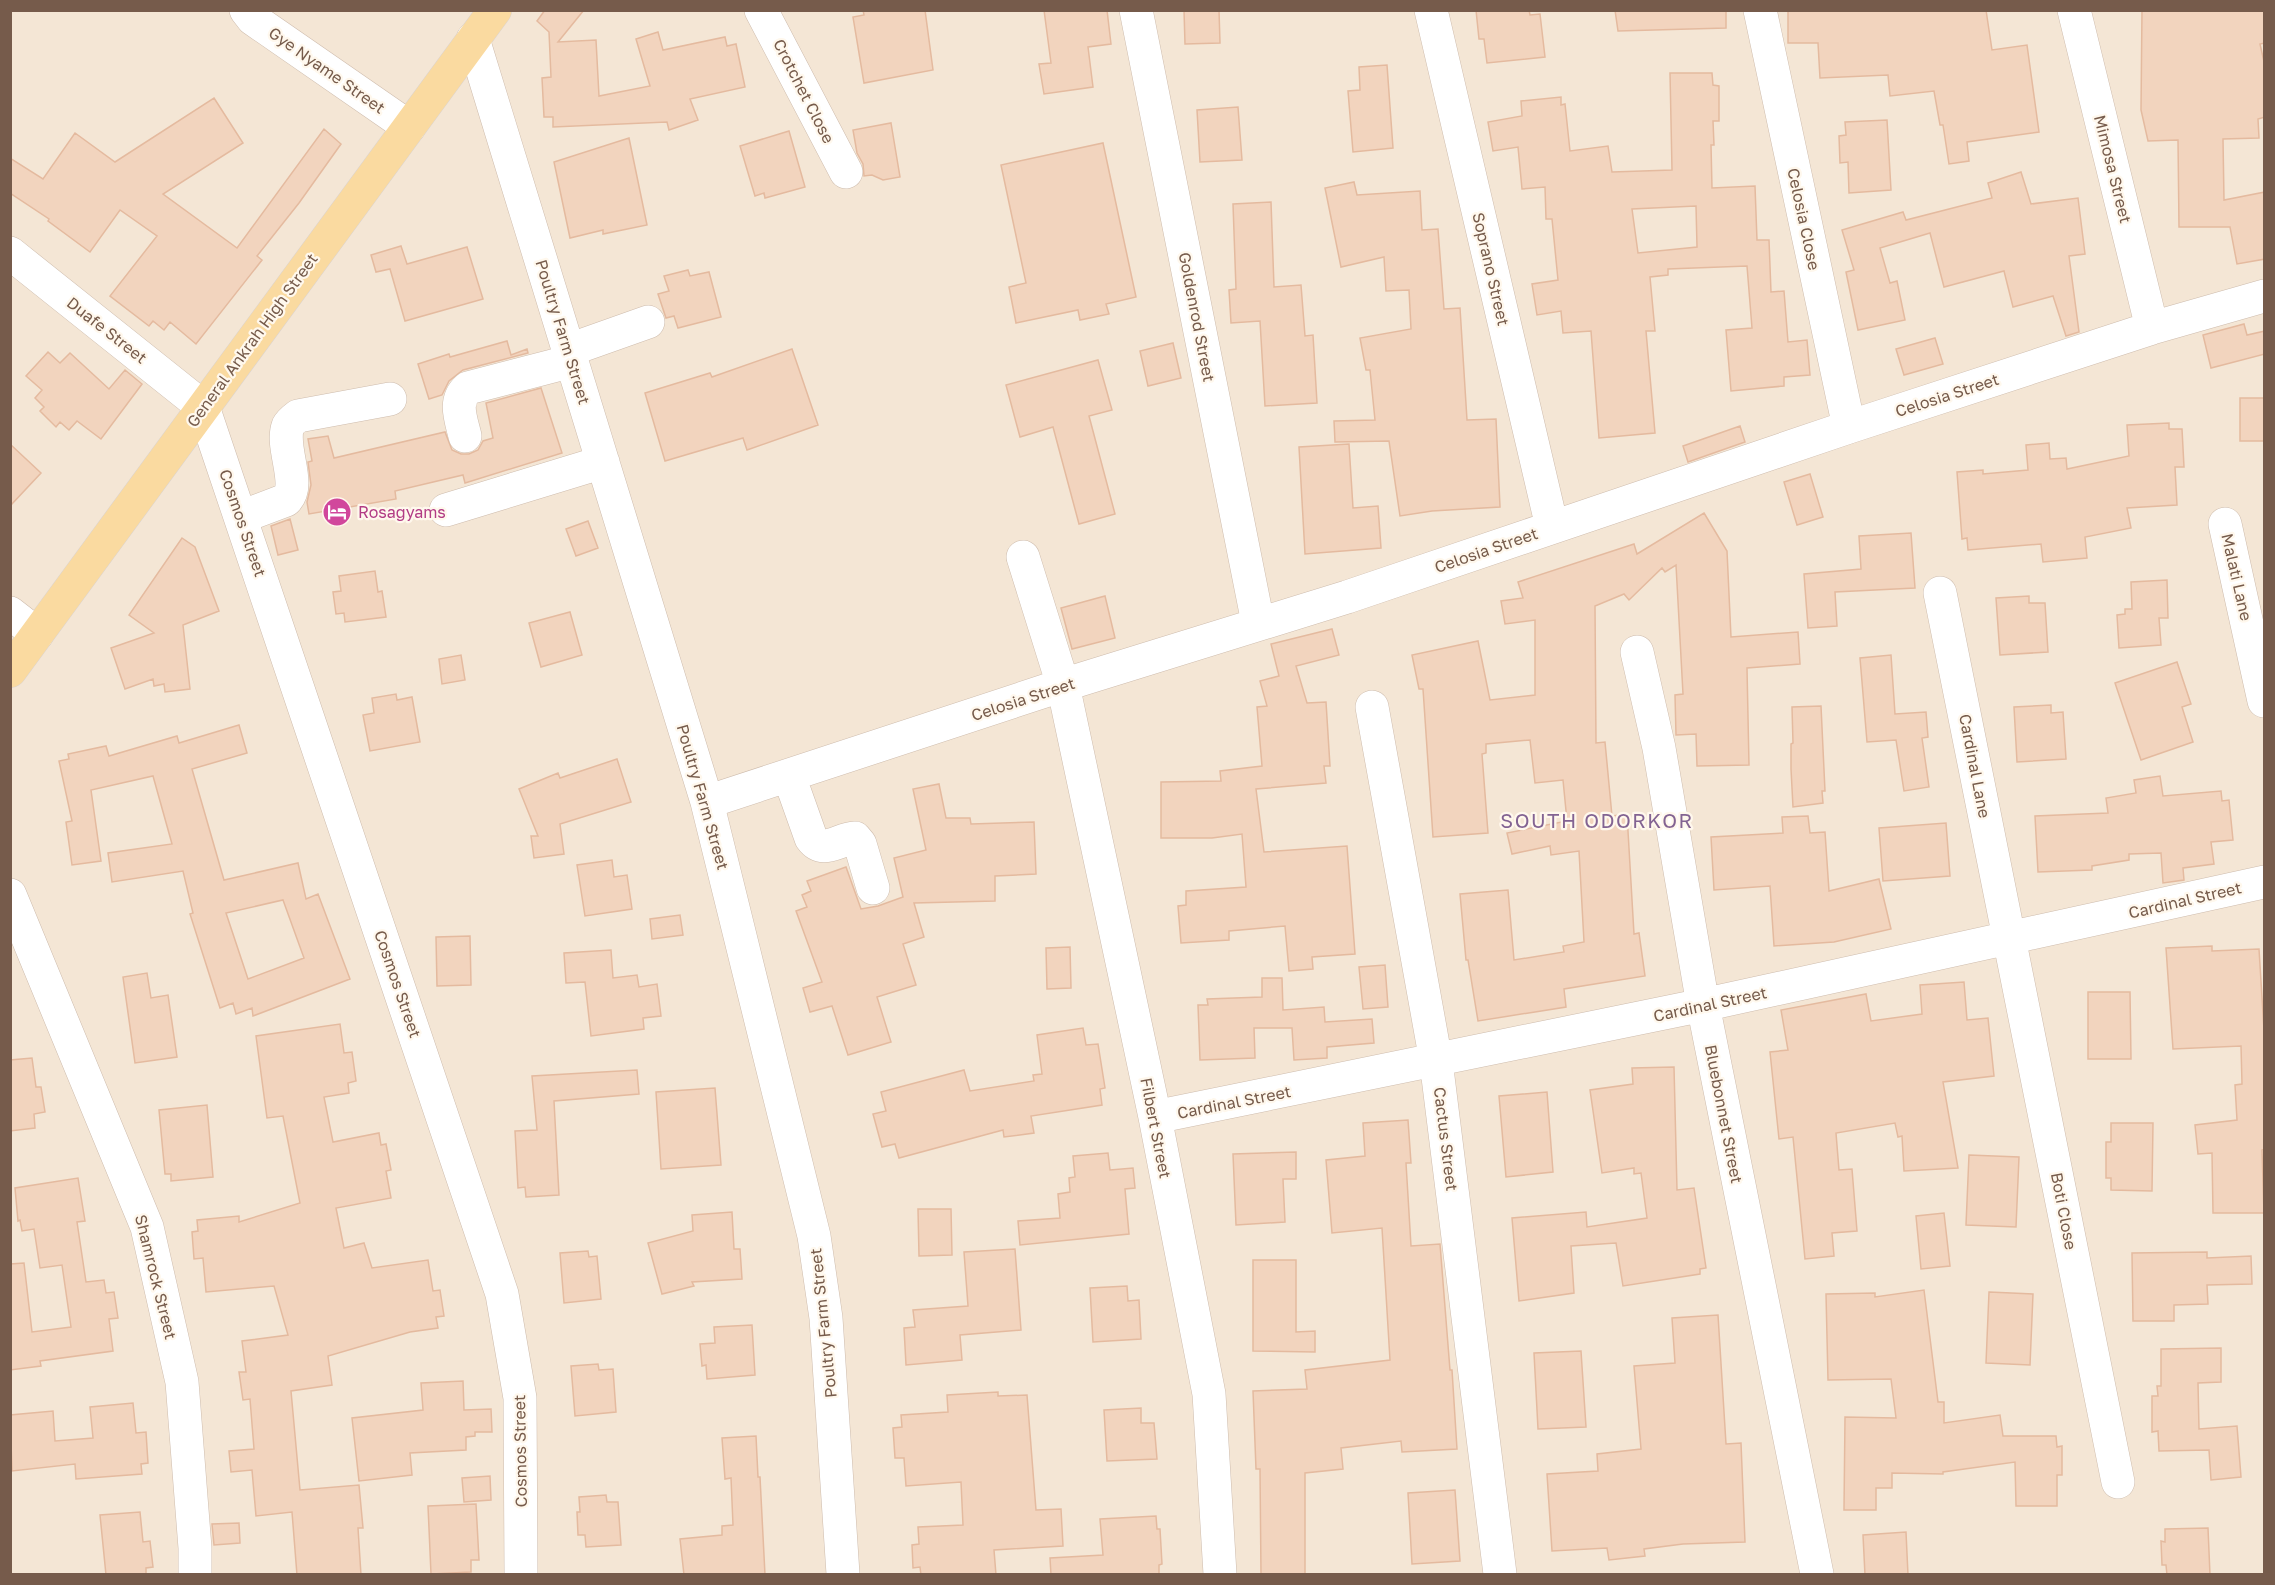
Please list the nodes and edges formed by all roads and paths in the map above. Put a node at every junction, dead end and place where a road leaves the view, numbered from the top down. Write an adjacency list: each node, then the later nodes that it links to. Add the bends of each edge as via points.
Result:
1 (246, 10): 9 (street, Gye Nyame Street, via 253,19)
2 (495, 10): 8 (main road, General Ankrah High Street)
3 (761, 10): 10 (street, Crotchet Close)
4 (1136, 10): 28 (street, Goldenrod Street)
5 (1431, 10): 24 (street, Soprano Street)
6 (1760, 10): 18 (street, Celosia Close)
7 (2074, 10): 14 (street, Mimosa Street)
8 (474, 39): 9 (main road, General Ankrah High Street); 15 (street, Poultry Farm Street)
9 (409, 127): 17 (main road, General Ankrah High Street)
10 (846, 172)
11 (10, 253): 17 (street, Duafe Street)
12 (2265, 296): 14 (street, Celosia Street)
13 (648, 322): 15 (street)
14 (2152, 328): 18 (street, Celosia Street)
15 (570, 356): 19 (street, via 468,388 461,394 458,406); 20 (street, Poultry Farm Street)
16 (390, 399): 22 (street, via 298,416 288,424 286,439 291,495)
17 (204, 407): 22 (street, Cosmos Street); 29 (main road, General Ankrah High Street)
18 (1849, 427): 24 (street, Celosia Street)
19 (465, 436)
20 (603, 462): 21 (street); 36 (street, Poultry Farm Street)
21 (446, 510)
22 (241, 517): 46 (street, Cosmos Street, via 502,1294 520,1398)
23 (2225, 524): 33 (street, Malati Lane)
24 (1552, 527): 28 (street, Celosia Street)
25 (1023, 557): 32 (street, Filbert Street)
26 (1940, 593): 40 (street, Cardinal Lane)
27 (10, 613): 29 (street)
28 (1258, 623): 32 (street, Celosia Street)
29 (37, 634): 31 (main road, General Ankrah High Street)
30 (1637, 652): 41 (street, Bluebonnet Street, via 1659,747)
31 (10, 671)
32 (1063, 685): 35 (street, Celosia Street); 43 (street, Filbert Street)
33 (2265, 701)
34 (1372, 707): 42 (street, Cactus Street)
35 (789, 776): 36 (street, Celosia Street); 38 (street, via 810,838 823,847 855,838)
36 (707, 802): 47 (street, Poultry Farm Street, via 814,1236 826,1318)
37 (2265, 882): 40 (street, Cardinal Street)
38 (873, 888)
39 (10, 895): 45 (street, Shamrock Street, via 147,1227 182,1382)
40 (2010, 939): 41 (street, Cardinal Street); 44 (street, Boti Close)
41 (1703, 1005): 42 (street, Cardinal Street); 50 (street, Bluebonnet Street)
42 (1436, 1061): 43 (street, Cardinal Street); 49 (street, Cactus Street)
43 (1155, 1118): 48 (street, Filbert Street, via 1209,1394)
44 (2118, 1482)
45 (195, 1575)
46 (521, 1575)
47 (843, 1575)
48 (1220, 1575)
49 (1500, 1575)
50 (1817, 1575)

